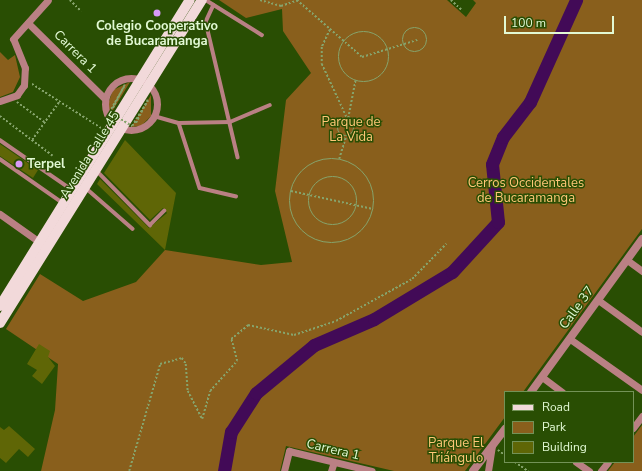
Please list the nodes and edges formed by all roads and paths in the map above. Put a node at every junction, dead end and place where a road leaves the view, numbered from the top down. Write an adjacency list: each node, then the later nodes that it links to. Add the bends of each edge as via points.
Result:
1 (48, 0): 12 (street)
2 (70, 0): 10 (path)
3 (190, 0): 21 (main road, Avenida Calle 45)
4 (202, 0): 21 (main road, Avenida Calle 45)
5 (206, 0): 9 (lane)
6 (260, 0): 7 (path, via 281,6)
7 (297, 0): 13 (path)
8 (451, 0): 11 (path)
9 (214, 5): 14 (lane); 32 (lane, via 206,22)
10 (81, 11)
11 (463, 11)
12 (28, 22): 19 (street, via 13,39); 23 (street, Carrera 1)
13 (331, 30): 16 (path); 30 (path, via 322,47 322,64)
14 (262, 35)
15 (418, 40): 17 (path)
16 (345, 42): 18 (path, via 362,57); 18 (path, via 352,35 368,32 382,39); 20 (path, via 340,63)
17 (404, 44): 17 (path, via 410,52 418,52 427,44 427,37 419,29 410,29 404,34); 18 (path)
18 (388, 49): 20 (path, via 389,63 379,77 372,81)
19 (25, 80): 22 (street, via 22,89); 25 (path)
20 (355, 80): 30 (path)
21 (145, 82): 23 (street, via 129,78 116,83); 29 (street, via 157,102); 35 (main road, Avenida Calle 45)
22 (11, 98): 24 (street); 31 (path)
23 (105, 99): 35 (street, via 106,113)
24 (0, 101)
25 (59, 102): 31 (path); 36 (path)
26 (270, 105): 32 (lane)
27 (111, 109): 34 (path, bridge, via 125,85 111,113 132,126 148,100)
28 (0, 116): 39 (path)
29 (154, 116): 33 (lane); 35 (street, via 140,129)
30 (348, 120): 37 (path, via 354,130); 37 (path, via 338,127)
31 (45, 122): 39 (path)
32 (230, 122): 33 (lane); 41 (lane)
33 (179, 123): 49 (lane, via 200,188)
34 (136, 124)
35 (117, 126): 36 (main road, Avenida Calle 45); 44 (main road, Avenida Calle 45)
36 (108, 132): 46 (main road, Avenida Calle 45)
37 (346, 136): 43 (path)
38 (0, 140): 46 (lane)
39 (32, 140): 40 (path)
40 (53, 156)
41 (238, 157)
42 (0, 159): 50 (lane)
43 (339, 159): 47 (path, via 312,163 301,171); 52 (path, via 364,173 371,185)
44 (96, 170): 45 (main road, Avenida Calle 45); 53 (lane, via 150,225)
45 (85, 187): 55 (lane); 58 (main road, Avenida Calle 45)
46 (72, 190): 50 (main road, Avenida Calle 45)
47 (291, 191): 48 (path); 52 (path, via 290,209 294,222 314,240 328,243 355,236 366,226)
48 (310, 195): 51 (path); 51 (path, via 324,178 340,177 353,186); 51 (path, via 312,212 331,225 346,222)
49 (236, 196)
50 (64, 203): 58 (main road, Avenida Calle 45)
51 (357, 206): 52 (path)
52 (373, 209)
53 (164, 211)
54 (0, 214): 58 (street)
55 (133, 229)
56 (642, 239): 59 (street, Calle 37)
57 (446, 244): 78 (path, via 412,279 336,321 294,335 248,325 231,339 237,360 210,392 202,419 188,391 186,364 182,358 160,364)
58 (43, 245): 62 (main road, Avenida Calle 45); 63 (main road, Avenida Calle 45)
59 (627, 260): 60 (street); 61 (street, Calle 37)
60 (642, 271)
61 (598, 300): 64 (street); 65 (street, Calle 37)
62 (0, 306)
63 (0, 322)
64 (642, 332)
65 (570, 339): 66 (street, Calle 37); 67 (street)
66 (542, 377): 68 (street, Calle 37); 69 (street)
67 (642, 390)
68 (533, 391)
69 (561, 391)
70 (642, 416): 71 (street)
71 (634, 427)
72 (504, 430): 73 (street)
73 (492, 446): 82 (street); 83 (street)
74 (334, 462): 79 (street, Carrera 1, via 289,451); 80 (street); 81 (street, Carrera 1)
75 (516, 463): 84 (path)
76 (577, 463): 85 (street)
77 (607, 463): 86 (street)
78 (129, 471)
79 (284, 471)
80 (332, 471)
81 (372, 471)
82 (473, 471)
83 (488, 471)
84 (528, 471)
85 (589, 471)
86 (601, 471)

